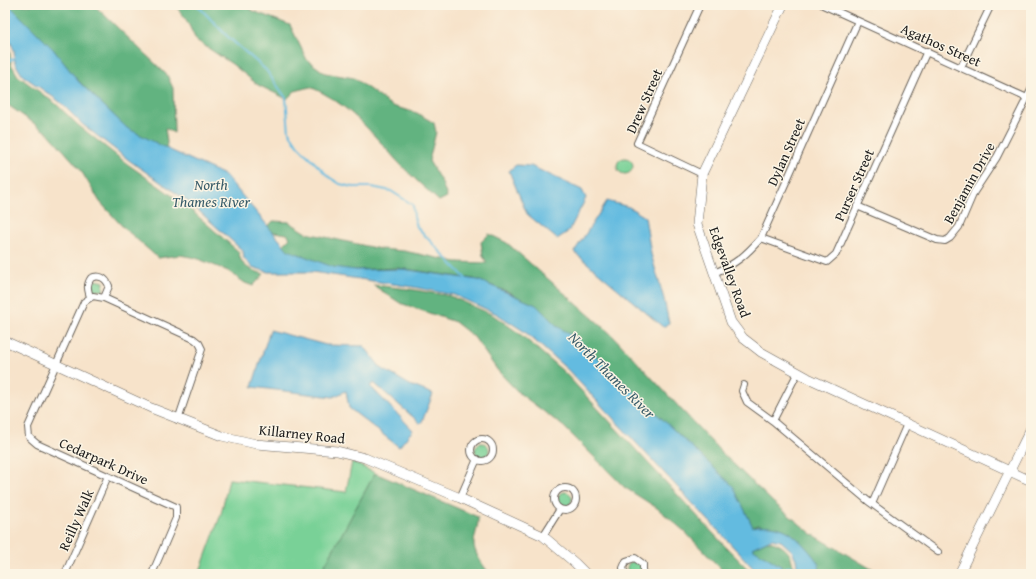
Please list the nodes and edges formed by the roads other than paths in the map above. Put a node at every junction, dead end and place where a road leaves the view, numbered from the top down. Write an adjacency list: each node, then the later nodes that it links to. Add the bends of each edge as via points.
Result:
1 (700, 5): 10 (street, Drew Street, via 637,143)
2 (783, 5): 10 (street, Edgevalley Road)
3 (823, 5): 5 (street, Agathos Street)
4 (991, 5): 7 (street)
5 (858, 21): 6 (street, Agathos Street); 12 (street, Dylan Street)
6 (927, 51): 7 (street, Agathos Street); 11 (street, Purser Street)
7 (961, 67): 9 (street, Agathos Street)
8 (1031, 90): 9 (street, Benjamin Drive)
9 (1028, 98): 11 (street, Benjamin Drive, via 997,157 974,192 960,227 950,238 945,241 937,240)
10 (702, 174): 13 (street, Edgevalley Road, via 697,224)
11 (858, 206): 12 (street, Purser Street, via 836,254 827,262)
12 (761, 238): 13 (street, Dylan Street, via 733,265)
13 (714, 273): 18 (street, Edgevalley Road, via 731,322 743,338 761,352)
14 (90, 297): 15 (street); 15 (street, via 88,283 91,278 97,276 108,282); 17 (street, via 84,302)
15 (104, 298): 20 (street, via 199,343 202,349)
16 (5, 341): 17 (street, Killarney Road)
17 (56, 366): 20 (street, Killarney Road); 26 (street, Cedarpark Drive, via 28,427 29,437 37,444)
18 (798, 372): 21 (street); 22 (street, Edgevalley Road)
19 (744, 385): 21 (street, via 742,391 747,402)
20 (178, 420): 28 (street, Killarney Road, via 222,436 256,444 337,450 365,458)
21 (772, 421): 29 (street)
22 (907, 424): 25 (street, Edgevalley Road); 29 (street)
23 (1031, 428): 25 (street)
24 (477, 459): 28 (street)
25 (1010, 472): 27 (street, Edgevalley Road); 38 (street)
26 (108, 476): 33 (street, Reilly Walk); 34 (street, Cedarpark Drive, via 176,507 176,518)
27 (1031, 481)
28 (460, 498): 31 (street, Killarney Road)
29 (872, 504): 32 (street)
30 (560, 509): 31 (street)
31 (543, 536): 35 (street, Killarney Road)
32 (938, 552)
33 (65, 574)
34 (152, 574)
35 (586, 574)
36 (625, 574): 37 (street, via 623,568 626,562 635,558 643,564)
37 (643, 574)
38 (959, 574)

